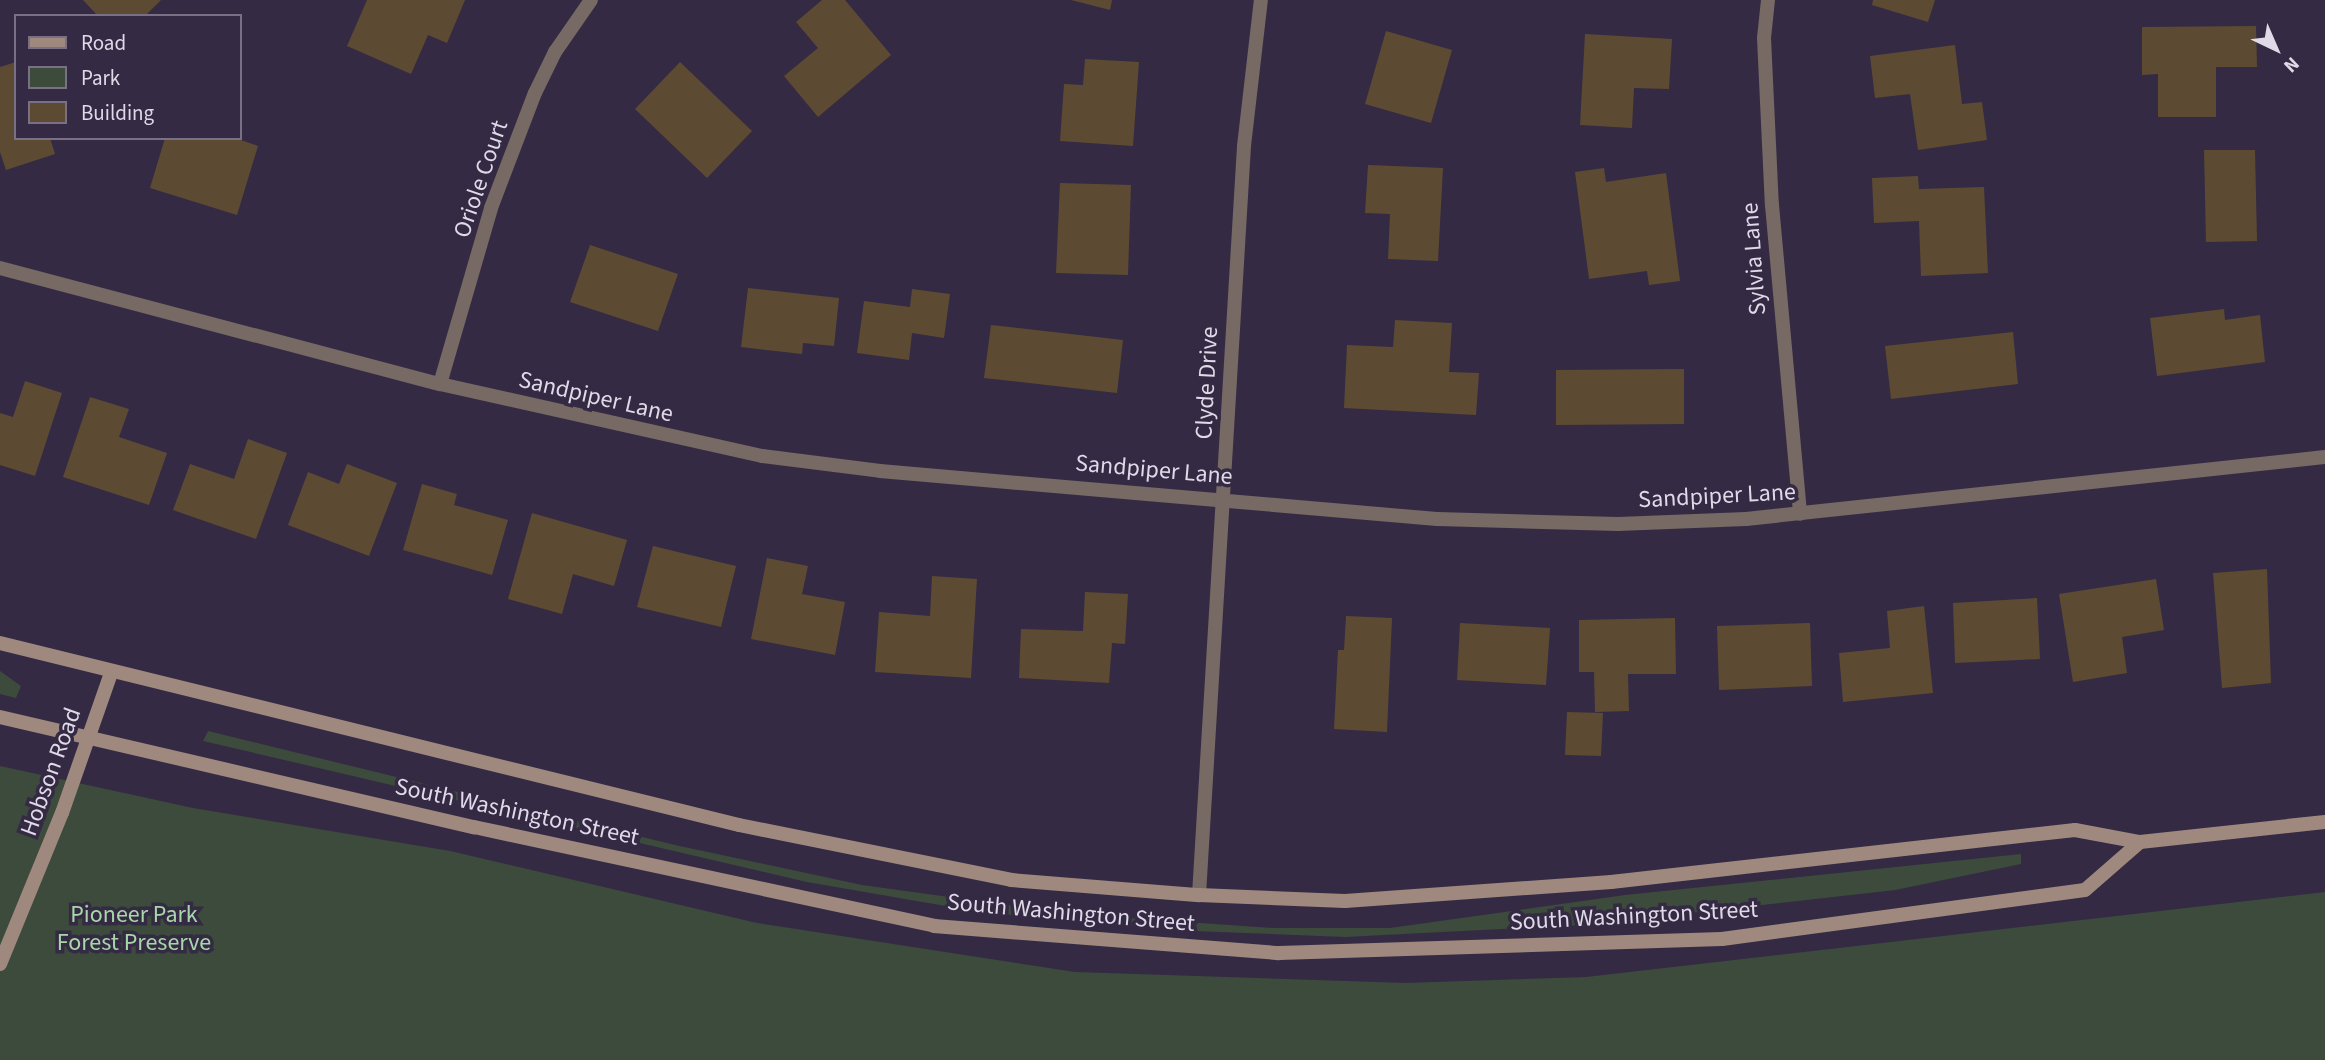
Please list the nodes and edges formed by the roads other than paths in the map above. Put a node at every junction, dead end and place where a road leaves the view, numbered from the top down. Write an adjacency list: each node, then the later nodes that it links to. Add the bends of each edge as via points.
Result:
1 (591, 0): 5 (street, Oriole Court, via 555,52 530,106 491,208)
2 (1261, 0): 7 (street, Clyde Drive, via 1244,146)
3 (1768, 0): 8 (street, Sylvia Lane, via 1764,38 1772,205)
4 (0, 268): 5 (street, Sandpiper Lane)
5 (440, 384): 7 (street, Sandpiper Lane, via 761,456 880,471)
6 (2325, 457): 8 (street, Sandpiper Lane)
7 (1224, 499): 8 (street, Sandpiper Lane, via 1539,523 1618,524); 15 (street, Clyde Drive)
8 (1800, 514)
9 (0, 643): 10 (main road, South Washington Street)
10 (111, 673): 12 (main road, Hobson Road); 15 (main road, South Washington Street, via 740,825 997,877)
11 (0, 717): 12 (main road, South Washington Street)
12 (90, 736): 14 (main road, South Washington Street, via 461,824 934,926 1279,953 1721,939 2085,890); 16 (main road, Hobson Road)
13 (2325, 822): 14 (main road, South Washington Street)
14 (2140, 842): 15 (main road, South Washington Street, via 2075,830 1611,882 1345,901)
15 (1199, 895)
16 (0, 964)

